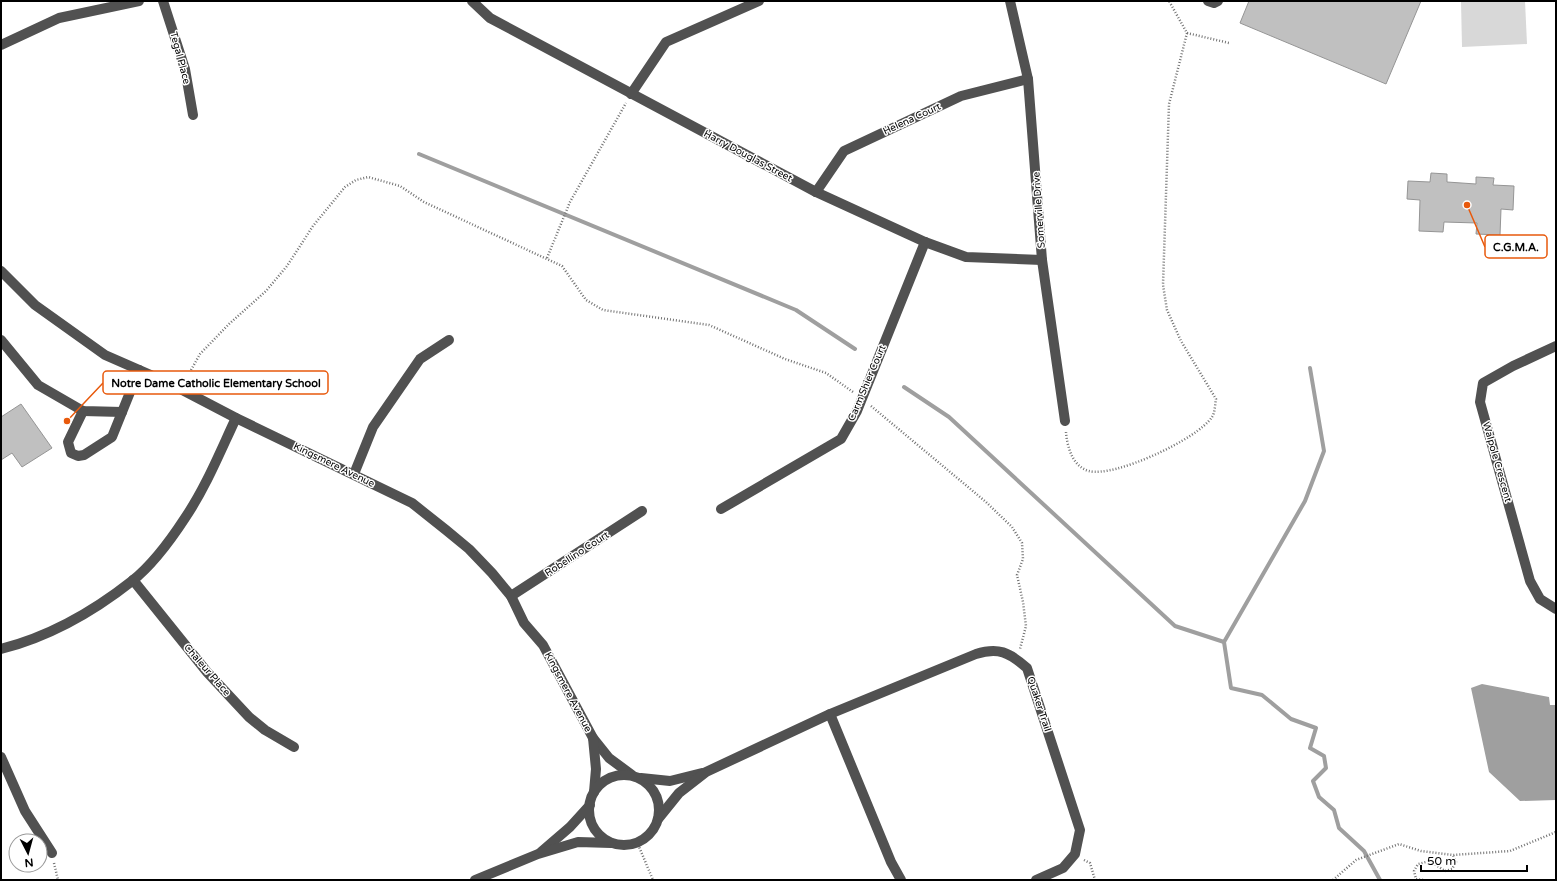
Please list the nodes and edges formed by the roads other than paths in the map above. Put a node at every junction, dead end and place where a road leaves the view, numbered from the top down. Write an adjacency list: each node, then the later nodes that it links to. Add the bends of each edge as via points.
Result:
1 (139, 1): 8 (street, via 59,18)
2 (163, 1): 11 (street, Tegal Place, via 185,69)
3 (472, 1): 10 (street, Harry Douglas Street, via 490,18)
4 (759, 1): 10 (street, via 666,42)
5 (1010, 1): 9 (street, Somerville Drive)
6 (1208, 1): 7 (street)
7 (1218, 1)
8 (1, 45)
9 (1028, 79): 12 (street, Helena Court, via 961,96 844,151); 14 (street, Somerville Drive)
10 (632, 94): 12 (street, Harry Douglas Street)
11 (193, 115)
12 (816, 192): 13 (street, Harry Douglas Street)
13 (925, 242): 14 (street, Harry Douglas Street, via 966,257); 25 (street, Carm Shier Court, via 862,398 841,439)
14 (1042, 260): 23 (street, Somerville Drive)
15 (1, 271): 19 (street, Kingsmere Avenue, via 35,305 60,324 105,355)
16 (1, 340): 20 (street, via 38,385)
17 (449, 340): 24 (street, via 420,359 373,427)
18 (1556, 346): 29 (street, Walpole Crescent, via 1483,383 1480,402 1530,581 1540,600)
19 (139, 370): 21 (street); 22 (street, Kingsmere Avenue)
20 (83, 411): 21 (street); 21 (street, via 68,442 71,453 78,456 84,455 112,436)
21 (122, 412)
22 (236, 418): 24 (street, Kingsmere Avenue); 27 (street, via 209,476 185,518)
23 (1065, 420)
24 (354, 474): 28 (street, Kingsmere Avenue, via 412,503 469,549)
25 (721, 509)
26 (642, 511): 28 (street, Robellino Court)
27 (133, 580): 30 (street, via 87,612 40,637); 33 (street, Chaleur Place, via 207,672 249,717)
28 (511, 596): 32 (street, Kingsmere Avenue, via 524,623 543,645)
29 (1556, 609)
30 (1, 649)
31 (830, 714): 35 (street, Quaker Trail); 44 (street); 45 (street, Quaker Trail, via 987,650 996,650 1017,659 1027,668 1080,830 1075,854 1063,868)
32 (593, 738): 36 (street, Kingsmere Avenue, via 609,758); 37 (street, Kingsmere Avenue, via 596,769)
33 (294, 747)
34 (1, 757): 41 (street, via 25,811)
35 (706, 772): 36 (street, Quaker Trail, via 670,781); 39 (street, Quaker Trail, via 679,792)
36 (636, 777): 37 (street, via 619,775 608,778); 39 (street, via 650,786 657,797 660,806)
37 (594, 792): 38 (street)
38 (590, 805): 40 (street, via 589,813 593,826 601,836); 42 (street, via 570,828)
39 (658, 819): 40 (street, via 650,834 638,842 626,845)
40 (613, 843): 42 (street, via 578,842)
41 (52, 853)
42 (538, 854): 43 (street)
43 (475, 880)
44 (901, 880)
45 (1036, 880)

